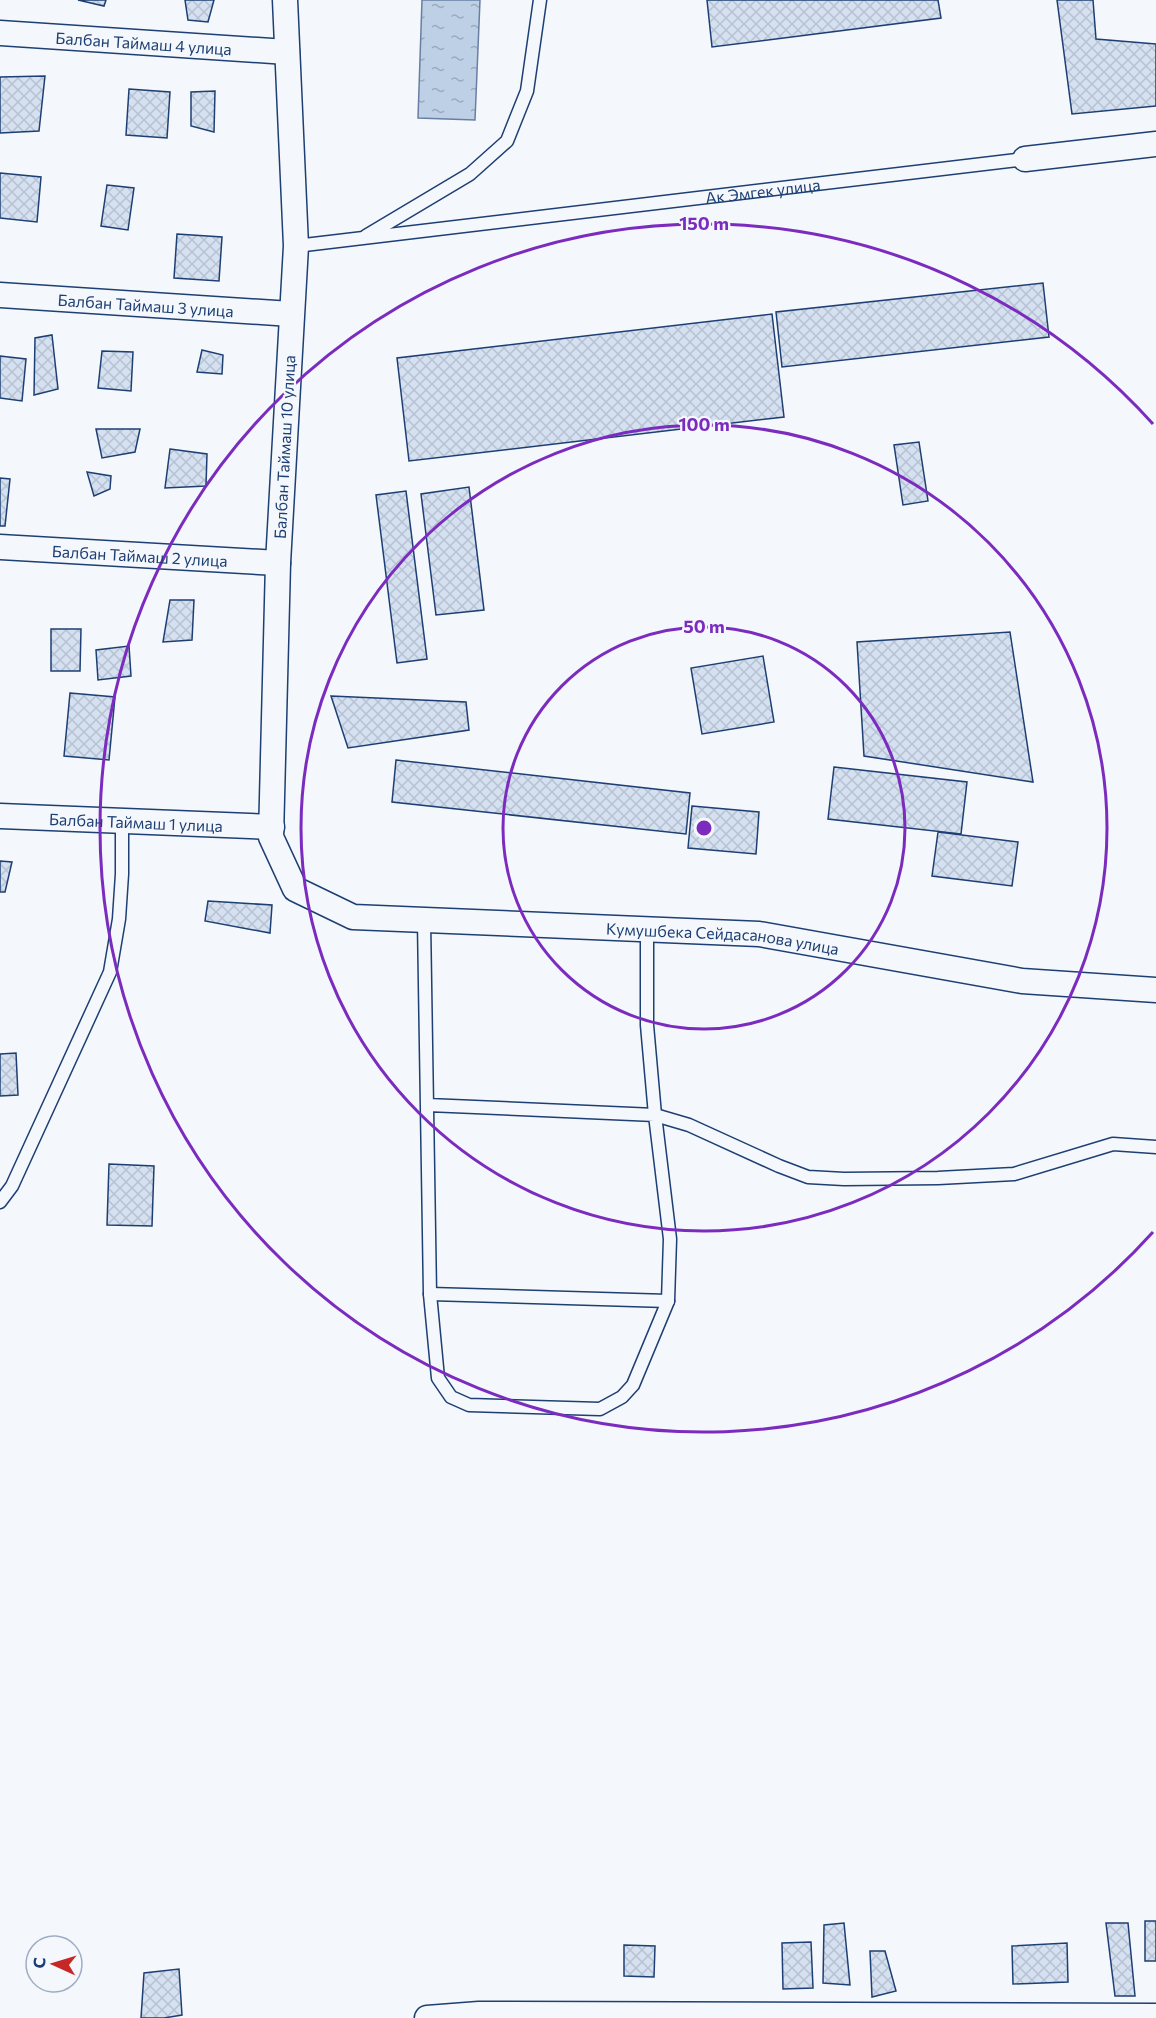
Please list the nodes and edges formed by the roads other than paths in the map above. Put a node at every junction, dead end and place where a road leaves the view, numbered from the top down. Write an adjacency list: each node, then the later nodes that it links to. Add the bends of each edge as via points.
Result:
1 (285, 0): 4 (street, Балбан Таймаш 10 улица)
2 (540, 0): 7 (lane, via 527,91 507,141 470,174)
3 (0, 33): 4 (street, Балбан Таймаш 4 улица)
4 (287, 52): 8 (street, Балбан Таймаш 10 улица)
5 (1156, 144): 6 (street, Ак Эмгек улица)
6 (1025, 159): 7 (lane, Ак Эмгек улица)
7 (363, 238): 8 (lane, Ак Эмгек улица)
8 (296, 246): 10 (street, Балбан Таймаш 10 улица)
9 (0, 295): 10 (street, Балбан Таймаш 3 улица)
10 (291, 314): 12 (street, Балбан Таймаш 10 улица)
11 (0, 547): 12 (street, Балбан Таймаш 2 улица)
12 (278, 563): 15 (street, Балбан Таймаш 10 улица)
13 (0, 816): 14 (street, Балбан Таймаш 1 улица)
14 (122, 822): 15 (street, Балбан Таймаш 1 улица); 23 (lane, via 119,919 110,972 12,1186)
15 (272, 827): 16 (street, Балбан Таймаш 10 улица, via 271,837)
16 (295, 889): 17 (street, Кумушбека Сейдасанова улица, via 353,917)
17 (424, 921): 18 (street, Кумушбека Сейдасанова улица); 20 (lane)
18 (648, 930): 19 (street, Кумушбека Сейдасанова улица, via 759,934 1022,981); 21 (lane, via 647,1025)
19 (1156, 990)
20 (428, 1105): 21 (lane); 24 (lane)
21 (655, 1115): 22 (lane, via 689,1125 808,1177 832,1179 1014,1174 1113,1144); 25 (lane, via 670,1239)
22 (1156, 1146)
23 (0, 1202)
24 (430, 1294): 25 (lane); 25 (lane, via 438,1378 451,1396 469,1405 600,1409 622,1397 633,1385)
25 (668, 1301)
26 (479, 2016): 27 (street); 28 (street)
27 (1156, 2016)
28 (427, 2018)

